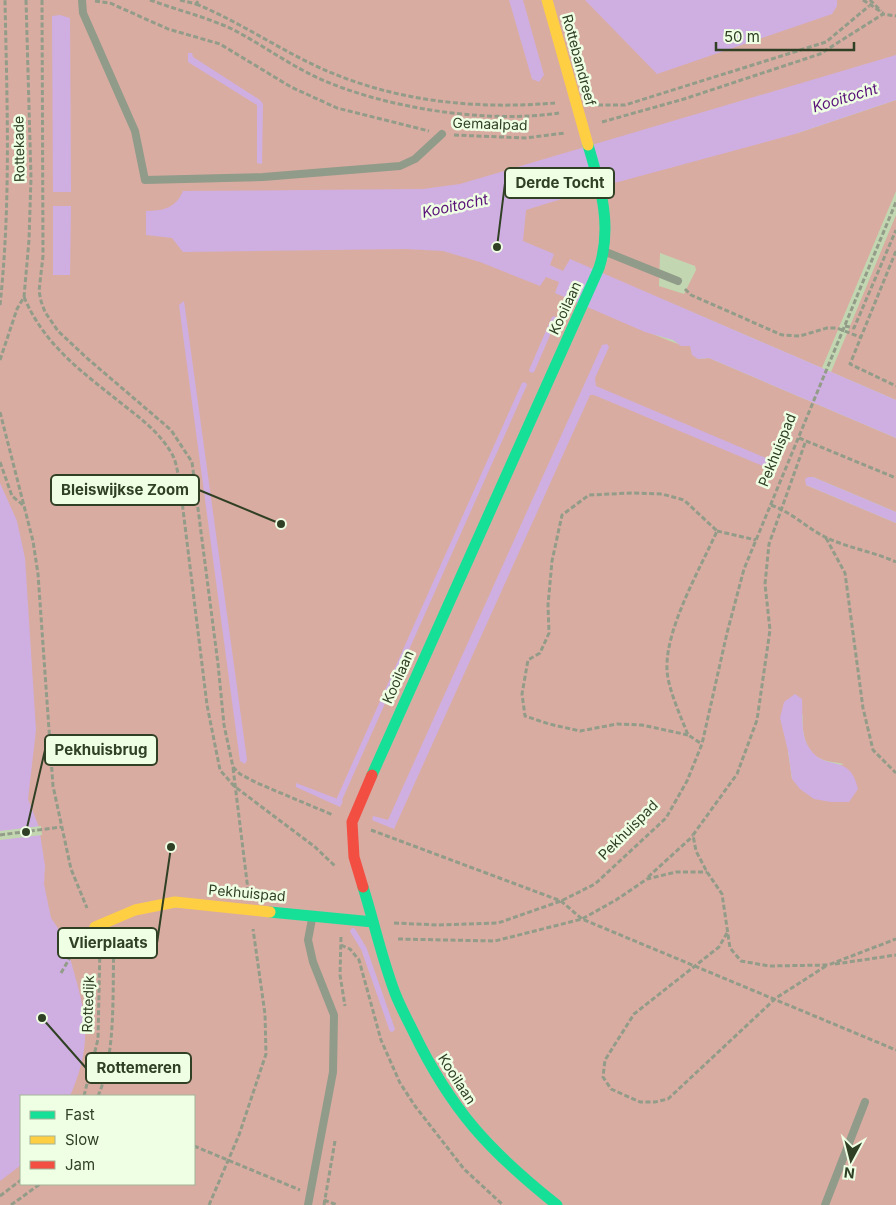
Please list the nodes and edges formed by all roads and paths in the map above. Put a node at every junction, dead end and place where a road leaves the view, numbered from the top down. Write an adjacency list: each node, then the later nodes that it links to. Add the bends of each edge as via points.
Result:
1 (5, 0): 25 (path, via 8,176)
2 (26, 0): 24 (path, Rottekade, via 31,178)
3 (42, 0): 44 (path, via 41,301 44,312 58,331 171,430 192,462 224,725)
4 (82, 0): 18 (lane, via 83,13 135,131 145,180 400,166 416,159)
5 (87, 0): 18 (path, Gemaalpad, via 110,2 168,29 220,44 291,87 337,108)
6 (150, 0): 16 (path, via 231,29 319,78 380,100 412,107 513,115)
7 (180, 0): 12 (path)
8 (199, 0): 12 (path)
9 (547, 0): 16 (street, Rottebandreef)
10 (863, 0): 13 (path)
11 (870, 0): 14 (path)
12 (196, 4): 16 (path, via 326,70 384,90 417,98 484,105)
13 (870, 6): 14 (path); 16 (path, via 826,42 625,105)
14 (883, 14): 15 (path); 17 (path, Gemaalpad, via 820,54)
15 (896, 16)
16 (576, 104): 17 (street, Rottebandreef)
17 (584, 133): 18 (path, Gemaalpad, via 524,138); 21 (street, Kooilaan, via 606,214)
18 (442, 134)
19 (896, 202): 26 (path, Pekhuispad)
20 (896, 230): 26 (path, via 854,328)
21 (605, 251): 23 (lane); 47 (street, Kooilaan)
22 (896, 251): 27 (path)
23 (678, 281): 26 (path, via 691,295 782,335 800,336 827,328)
24 (24, 297): 28 (path); 46 (path, via 49,341 153,428 174,457 207,705 220,770)
25 (0, 305)
26 (844, 328): 27 (path); 31 (path, Pekhuispad)
27 (860, 337): 29 (path, via 850,364)
28 (0, 360)
29 (896, 386)
30 (0, 412): 36 (path, Rottedijk)
31 (799, 438): 32 (path); 35 (path, Pekhuispad)
32 (805, 443): 34 (path, via 825,448); 37 (path)
33 (0, 462): 36 (path, via 12,496)
34 (896, 478)
35 (770, 505): 37 (path); 40 (path, Pekhuispad)
36 (24, 506): 48 (path, Rottedijk, via 38,574 53,786)
37 (781, 509): 39 (path); 50 (path, via 769,544 766,584 770,630 758,720 737,774)
38 (717, 531): 40 (path); 42 (path, via 672,632 667,670); 42 (path, via 684,500 662,494 589,495 562,515 552,561 549,633 540,653 528,660 522,694 525,716 549,724 580,731 617,724 642,725)
39 (826, 538): 41 (path); 45 (path, via 845,573 863,708 873,750)
40 (756, 540): 43 (path, Pekhuispad, via 744,569 726,633)
41 (896, 562)
42 (688, 735): 43 (path)
43 (702, 744): 54 (path, Pekhuispad, via 687,781 666,818 595,884)
44 (233, 767): 46 (path); 47 (path, via 257,782)
45 (896, 773)
46 (234, 786): 51 (path, via 315,847); 55 (path)
47 (352, 822): 54 (path); 59 (street, Kooilaan, via 354,857)
48 (61, 828): 49 (path); 60 (path, Rottedijk, via 71,869)
49 (0, 836)
50 (694, 836): 52 (path, via 696,851); 53 (path)
51 (338, 870)
52 (707, 872): 53 (path, via 676,872); 61 (path, via 722,894)
53 (646, 879): 58 (path)
54 (561, 900): 58 (path); 59 (path, Pekhuispad, via 498,923)
55 (250, 909): 56 (street, Pekhuispad); 57 (street, Pekhuispad, via 175,902 135,910); 75 (path, via 265,1014 266,1054)
56 (313, 914): 59 (street, Pekhuispad); 78 (lane, via 308,940 312,962 334,1015 333,1072)
57 (113, 919): 60 (street, Pekhuispad); 72 (path, via 110,1053)
58 (582, 919): 59 (path, via 496,942 390,938); 67 (path)
59 (373, 922): 85 (street, Kooilaan, via 395,994 432,1071 486,1143)
60 (95, 927): 71 (path, Rottedijk, via 100,947 98,1039)
61 (727, 933): 66 (path, via 730,948 741,961 769,966); 67 (path, via 719,947)
62 (896, 939): 66 (path)
63 (341, 945): 84 (path, via 350,949 359,960 380,1040 400,1082 464,1169)
64 (76, 947): 68 (path)
65 (896, 955): 66 (path)
66 (828, 965): 69 (path)
67 (694, 966): 69 (path); 69 (path, via 634,1014 604,1060 603,1077 611,1089 640,1102 668,1099)
68 (61, 972)
69 (776, 998): 70 (path)
70 (896, 1050)
71 (84, 1095)
72 (98, 1095)
73 (865, 1102): 86 (lane)
74 (195, 1146): 75 (path)
75 (227, 1161): 78 (path); 81 (path)
76 (20, 1181): 79 (path)
77 (39, 1185): 80 (path)
78 (310, 1194): 82 (lane); 83 (path)
79 (0, 1196)
80 (11, 1205)
81 (209, 1205)
82 (308, 1205)
83 (337, 1205)
84 (503, 1205)
85 (557, 1205)
86 (824, 1205)

